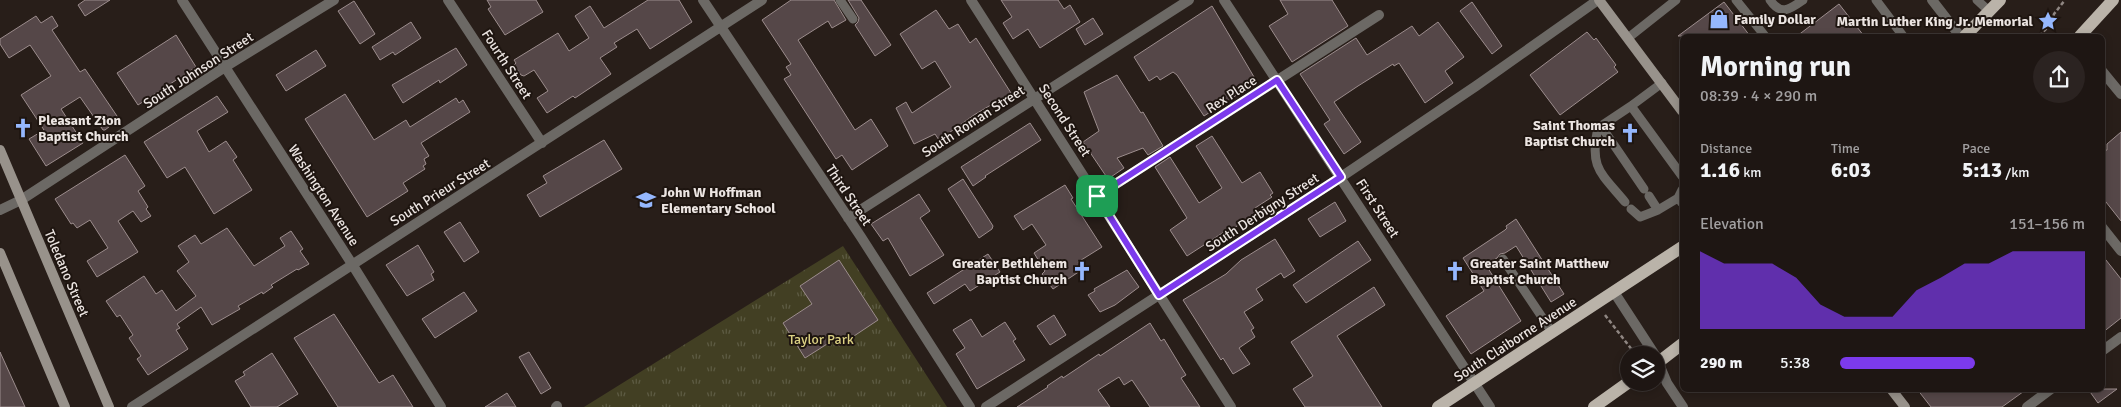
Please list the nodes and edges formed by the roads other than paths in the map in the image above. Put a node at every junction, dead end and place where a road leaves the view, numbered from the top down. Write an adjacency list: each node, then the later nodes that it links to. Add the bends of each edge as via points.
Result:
1 (182, 0): 31 (street, Washington Avenue)
2 (334, 0): 20 (street, South Johnson Street)
3 (448, 0): 40 (street, Fourth Street)
4 (702, 0): 24 (street, Third Street)
5 (762, 0): 24 (street, South Prieur Street)
6 (840, 0): 23 (lane)
7 (971, 0): 36 (street, Second Street)
8 (1189, 0): 36 (street, South Roman Street)
9 (1224, 0): 33 (street, First Street)
10 (1598, 0): 30 (street); 43 (street, South Derbigny Street)
11 (1676, 0): 30 (lane)
12 (1736, 0): 25 (lane)
13 (1770, 0): 14 (lane, via 1780,10 1791,9)
14 (1803, 0)
15 (1876, 0): 26 (lane)
16 (1932, 0): 27 (street)
17 (1977, 0): 21 (lane)
18 (2000, 0): 21 (main road)
19 (2113, 0): 29 (main road)
20 (322, 3): 31 (street, South Johnson Street)
21 (1990, 12): 28 (main road)
22 (1380, 15): 33 (street, Rex Place)
23 (853, 19)
24 (720, 27): 40 (street, South Prieur Street); 49 (street, Third Street)
25 (1763, 34)
26 (1902, 34)
27 (1958, 34)
28 (1967, 34)
29 (2082, 34)
30 (1628, 38): 34 (street)
31 (225, 67): 46 (street, South Johnson Street); 55 (street, Washington Avenue)
32 (2105, 75): 35 (street)
33 (1277, 80): 43 (street, First Street); 44 (street, Rex Place)
34 (1662, 83): 37 (lane); 38 (street)
35 (2121, 94)
36 (1034, 98): 44 (street, Second Street); 49 (street, South Roman Street)
37 (1631, 106): 39 (lane); 42 (lane)
38 (1680, 108)
39 (1601, 126): 48 (lane); 48 (lane, via 1594,146 1597,168 1640,217)
40 (542, 143): 55 (street, South Prieur Street)
41 (0, 150): 46 (street, Toledano Street)
42 (1680, 173)
43 (1341, 177): 57 (street, South Derbigny Street); 65 (street, First Street)
44 (1097, 196): 57 (street, Second Street)
45 (1680, 198): 48 (lane)
46 (21, 200): 47 (street, South Johnson Street); 70 (street, Toledano Street)
47 (0, 210)
48 (1658, 210)
49 (848, 218): 73 (street, Third Street)
50 (2105, 230): 52 (street)
51 (1680, 248): 56 (main road, South Claiborne Avenue)
52 (2121, 251)
53 (0, 253): 69 (street)
54 (1503, 259): 58 (lane)
55 (352, 264): 71 (street, South Prieur Street); 72 (street, Washington Avenue)
56 (1614, 292): 58 (main road, South Claiborne Avenue); 61 (street)
57 (1159, 295): 74 (street, South Derbigny Street); 75 (street, Second Street)
58 (1552, 332): 65 (main road, South Claiborne Avenue)
59 (2121, 337): 62 (street)
60 (1680, 345): 63 (main road)
61 (1647, 346)
62 (2105, 349)
63 (1665, 354)
64 (1665, 379): 79 (street)
65 (1476, 384): 76 (main road, South Claiborne Avenue); 77 (street, First Street)
66 (1620, 388): 78 (main road)
67 (1893, 392): 80 (street)
68 (2047, 392): 81 (street)
69 (64, 407)
70 (108, 407)
71 (132, 407)
72 (441, 407)
73 (970, 407)
74 (986, 407)
75 (1231, 407)
76 (1438, 407)
77 (1490, 407)
78 (1594, 407)
79 (1682, 407)
80 (1905, 407)
81 (2027, 407)

